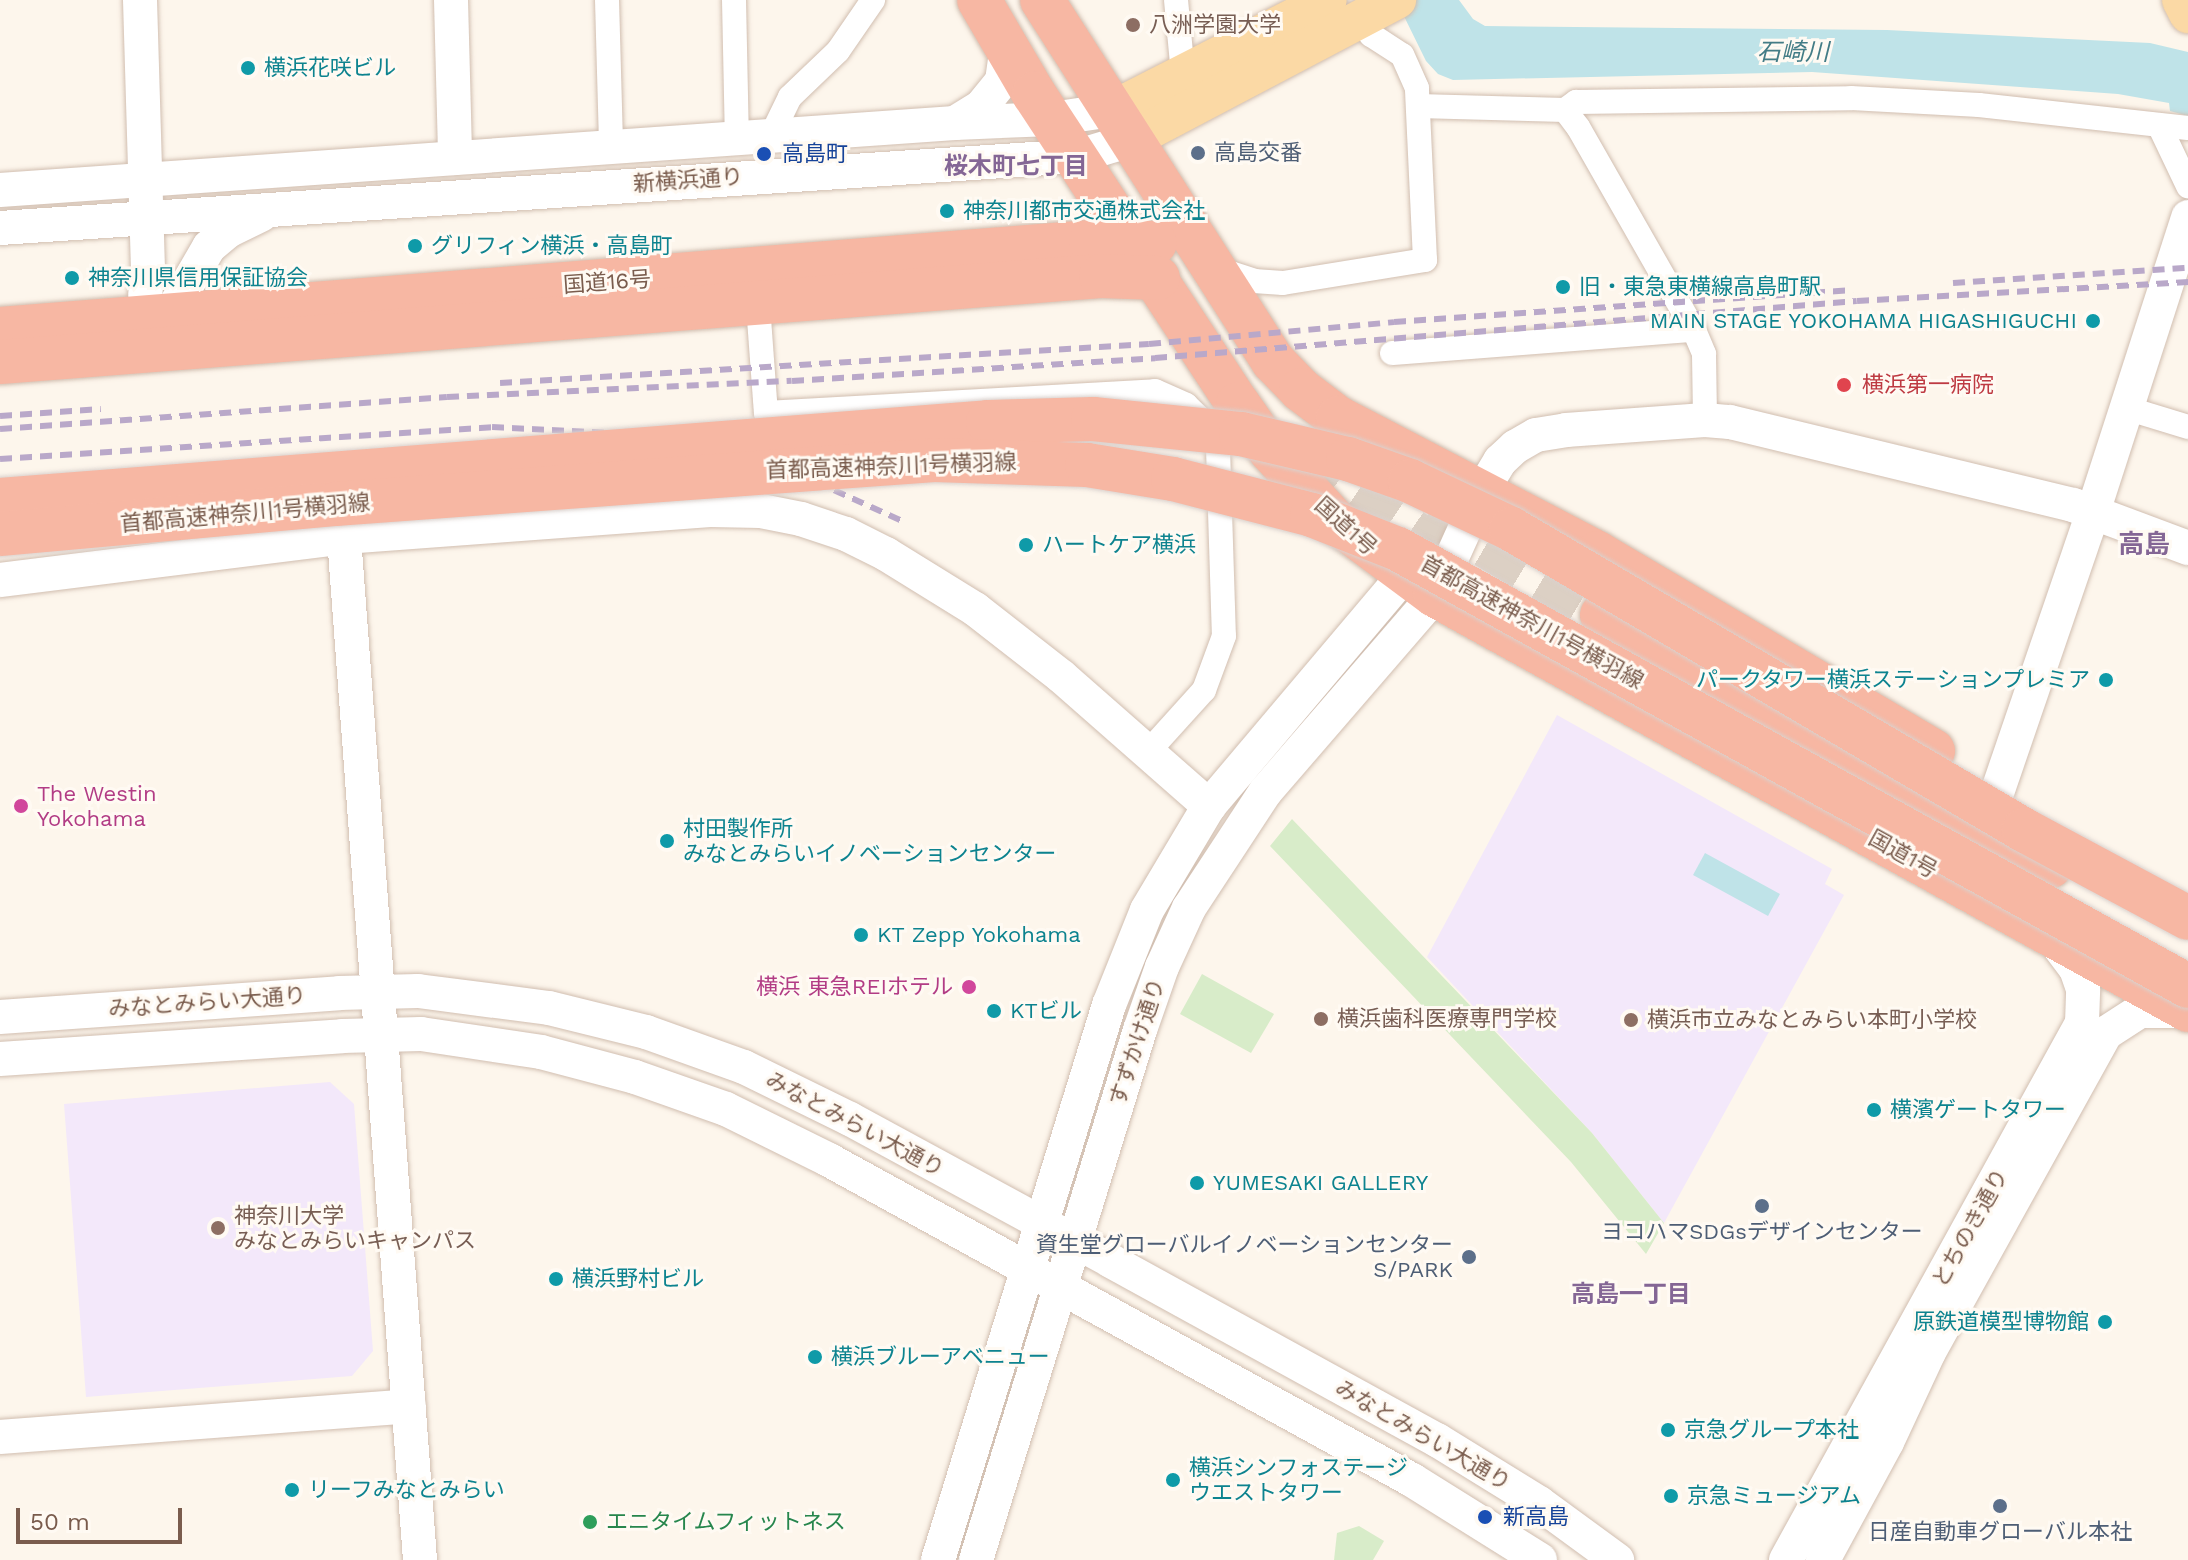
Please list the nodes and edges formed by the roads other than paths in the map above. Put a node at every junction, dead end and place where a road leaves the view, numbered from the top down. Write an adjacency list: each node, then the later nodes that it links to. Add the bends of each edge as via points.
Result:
1 (140, 0): 27 (street)
2 (451, 0): 25 (street)
3 (607, 0): 23 (street)
4 (734, 0): 22 (street)
5 (873, 0): 22 (street, via 838,51)
6 (979, 0): 13 (highway, 国道1号)
7 (1042, 0): 19 (highway)
8 (1176, 0): 14 (street)
9 (1328, 0): 14 (main road, 新横浜通り)
10 (2181, 0): 12 (main road)
11 (1382, 8): 15 (street, via 1371,35 1402,55 1417,88); 19 (main road, 新横浜通り)
12 (2188, 14)
13 (1007, 46): 17 (highway, 国道1号); 18 (street, via 1002,81 981,107)
14 (1183, 74): 19 (main road, 新横浜通り)
15 (1418, 106): 16 (street); 35 (street, via 1425,260 1283,283 1244,279)
16 (1565, 110): 20 (street, via 1576,102 1851,98 1979,105); 41 (street)
17 (1051, 119): 18 (street, 新横浜通り); 19 (street, 新横浜通り); 24 (highway, 国道1号)
18 (955, 123): 22 (street, 新横浜通り)
19 (1121, 125): 24 (street, 新横浜通り); 35 (highway)
20 (2159, 125): 21 (street); 28 (street)
21 (2188, 128)
22 (754, 137): 23 (street, 新横浜通り)
23 (611, 147): 25 (street, 新横浜通り)
24 (1078, 156): 30 (street, 新横浜通り); 34 (highway, 国道1号)
25 (455, 158): 26 (street, 新横浜通り)
26 (185, 177): 27 (street, 新横浜通り); 31 (street)
27 (145, 180): 29 (street, 新横浜通り); 31 (street)
28 (2188, 186)
29 (0, 190)
30 (280, 208): 31 (street, 新横浜通り); 39 (street, via 228,231 209,247)
31 (162, 216): 33 (street, 新横浜通り); 39 (street)
32 (2188, 217): 44 (street)
33 (0, 228)
34 (1133, 241): 35 (highway, 国道16号, via 1159,243); 37 (highway, 国道1号); 39 (highway, 国道16号)
35 (1209, 265): 50 (highway, via 1273,361 1301,390 1338,418)
36 (1079, 278): 37 (highway, 国道16号); 38 (highway, 国道16号); 48 (highway, via 1123,285 1147,301 1223,412)
37 (1158, 278): 48 (highway, 国道1号)
38 (758, 305): 39 (highway, 国道16号); 45 (street, via 766,413)
39 (149, 320): 40 (highway, 国道16号); 43 (highway, 国道16号)
40 (0, 329)
41 (1694, 330): 42 (street); 46 (street, via 1704,354)
42 (1392, 353)
43 (0, 362)
44 (2126, 408): 47 (street); 53 (street)
45 (859, 409): 51 (street, via 863,473 1056,473); 51 (street, via 1155,391 1186,405 1208,426 1218,448)
46 (1705, 420): 50 (street, via 1536,435 1500,461); 53 (street)
47 (2188, 427)
48 (1270, 450): 60 (highway, 国道1号, via 1334,520)
49 (987, 459): 54 (highway, 首都高速神奈川1号横羽線, bridge, via 804,468); 71 (highway, bridge, via 1093,456 1225,475 1350,511 1445,549 1512,581); 73 (highway, 首都高速神奈川1号横羽線, bridge, via 1087,465 1173,479 1312,515 1398,549)
50 (1482, 491): 60 (street); 63 (highway, via 1597,553)
51 (1221, 499): 62 (street, via 1224,636 1204,690)
52 (0, 500): 61 (highway, 首都高速神奈川1号横羽線, bridge, via 803,435 1093,419 1199,428 1348,459 1499,522)
53 (2093, 512): 57 (street); 63 (street)
54 (174, 519): 55 (highway, 首都高速神奈川1号横羽線, bridge); 58 (highway, bridge)
55 (0, 534)
56 (344, 537): 59 (street); 62 (street, via 710,510 761,511 801,519 886,554 975,609); 72 (street)
57 (2188, 548)
58 (0, 552)
59 (0, 580)
60 (1419, 585): 64 (street, すずかけ通り); 69 (highway, 国道1号); 79 (street, すずかけ通り, via 1266,791 1189,908 1144,1017)
61 (1672, 622): 68 (highway, 首都高速神奈川1号横羽線, bridge, via 2024,830); 70 (highway, bridge, via 1759,685 1962,813)
62 (1160, 763): 64 (street); 65 (street, via 1184,809)
63 (1998, 790): 66 (highway)
64 (1209, 806): 65 (street, すずかけ通り)
65 (1181, 850): 78 (street, すずかけ通り, via 1129,952)
66 (2188, 894)
67 (2188, 904): 73 (highway, 国道1号, via 2132,893 2019,852 1596,627 2020,883)
68 (2188, 918)
69 (2052, 936): 73 (highway, 国道1号); 76 (street, とちのき通り, via 2076,969 2083,989)
70 (2188, 940)
71 (2188, 960)
72 (378, 991): 74 (street, みなとみらい大通り); 75 (street); 78 (street, みなとみらい大通り, via 549,1008 646,1032 758,1073)
73 (2179, 999): 76 (street, とちのき通り, via 2128,1015)
74 (0, 1017)
75 (381, 1033): 77 (street, みなとみらい大通り); 80 (street, みなとみらい大通り, via 466,1038 541,1052 726,1109); 82 (street)
76 (2088, 1040): 89 (street, とちのき通り); 90 (street, とちのき通り)
77 (0, 1059)
78 (1042, 1224): 79 (street, みなとみらい大通り); 80 (street, すずかけ通り)
79 (1074, 1241): 81 (street, すずかけ通り); 88 (street, みなとみらい大通り, via 1437,1440 1539,1503)
80 (1027, 1270): 81 (street, みなとみらい大通り); 85 (street)
81 (1060, 1288): 86 (street, すずかけ通り); 87 (street, みなとみらい大通り, via 1412,1480)
82 (409, 1406): 83 (street); 84 (street)
83 (0, 1437)
84 (420, 1560)
85 (938, 1560)
86 (976, 1560)
87 (1540, 1560)
88 (1617, 1560)
89 (1786, 1560)
90 (1823, 1560)

